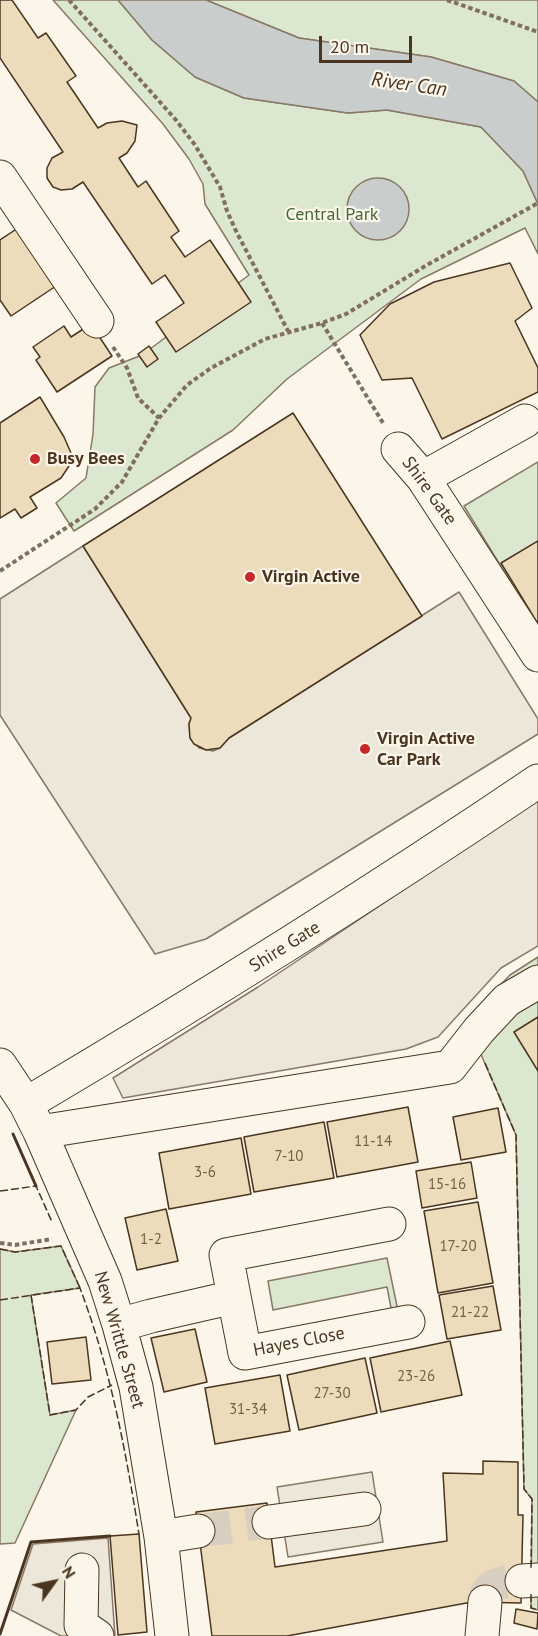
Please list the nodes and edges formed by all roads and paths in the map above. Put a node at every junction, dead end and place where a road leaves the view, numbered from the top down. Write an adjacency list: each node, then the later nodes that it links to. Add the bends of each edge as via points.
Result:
1 (69, 0): 8 (path, via 195,145 220,187 236,231)
2 (447, 0): 3 (path)
3 (538, 32)
4 (0, 177): 6 (street)
5 (538, 203): 7 (path, via 346,314)
6 (97, 321): 9 (path, via 127,368 138,399)
7 (322, 323): 8 (path); 11 (path)
8 (289, 332): 9 (path, via 265,339 211,368 187,385)
9 (159, 418): 13 (path, via 122,482 95,509)
10 (525, 421): 12 (street)
11 (398, 449): 12 (street, Shire Gate)
12 (423, 478): 14 (street, Shire Gate)
13 (0, 571)
14 (538, 655)
15 (538, 781): 18 (street, Shire Gate)
16 (538, 982): 18 (street, via 507,1000 450,1067)
17 (0, 1065): 18 (street, New Writtle Street)
18 (33, 1118): 20 (street, New Writtle Street)
19 (389, 1224): 22 (street, Hayes Close, via 226,1255)
20 (85, 1234): 21 (path, via 15,1245); 24 (street, New Writtle Street)
21 (0, 1243)
22 (234, 1298): 23 (street, Hayes Close, via 245,1353); 24 (street)
23 (408, 1322)
24 (119, 1325): 28 (street, New Writtle Street, via 136,1387)
25 (364, 1509): 26 (street)
26 (269, 1522)
27 (198, 1532): 28 (street)
28 (161, 1537): 32 (street, New Writtle Street)
29 (82, 1570): 31 (street, via 81,1625)
30 (485, 1602): 33 (street)
31 (97, 1636)
32 (172, 1636)
33 (482, 1636)

